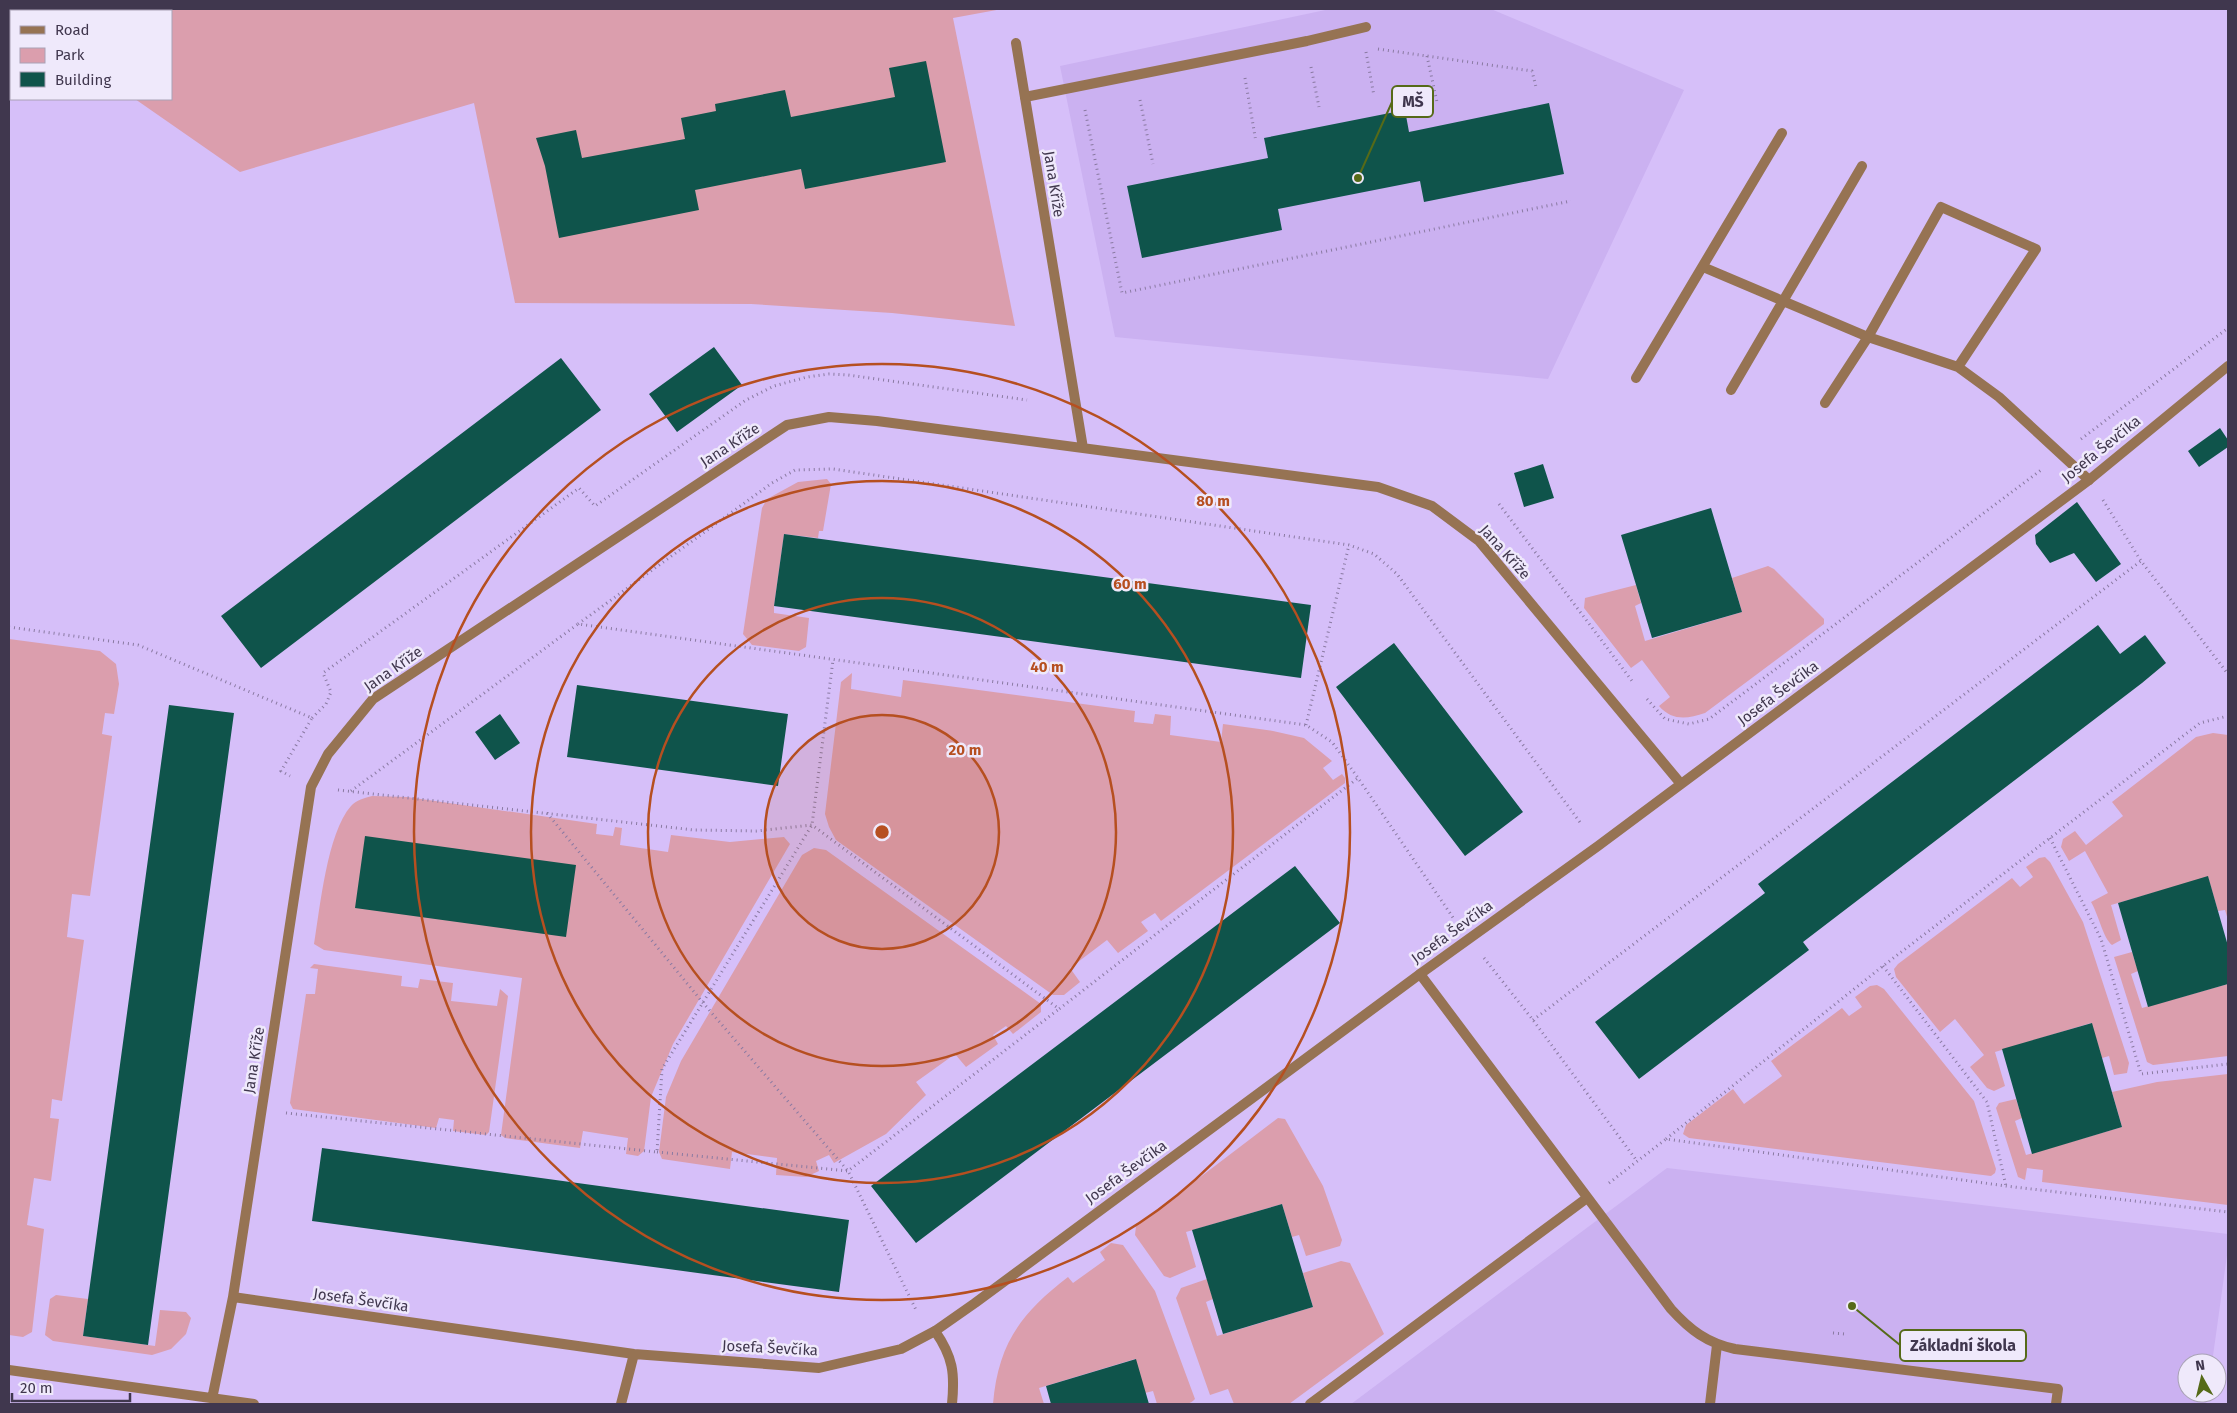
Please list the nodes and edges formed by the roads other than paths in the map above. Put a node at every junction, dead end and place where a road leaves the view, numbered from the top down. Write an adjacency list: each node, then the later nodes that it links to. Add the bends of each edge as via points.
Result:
1 (1366, 27): 3 (street)
2 (1016, 43): 3 (street, Jana Kříže)
3 (1025, 97): 14 (street, Jana Kříže)
4 (1782, 133): 6 (street)
5 (1862, 166): 7 (street)
6 (1703, 267): 7 (street); 11 (street)
7 (1783, 301): 8 (street); 12 (street)
8 (1868, 337): 10 (street); 10 (street, via 1941,207 2036,249); 13 (street)
9 (2228, 366): 15 (street, Josefa Ševčíka)
10 (1958, 367): 15 (street, via 1998,397)
11 (1636, 378)
12 (1731, 390)
13 (1825, 403)
14 (1083, 448): 16 (street, Jana Kříže, via 1378,487 1432,506 1479,541); 19 (street, Jana Kříže, via 829,417 787,425 373,699 328,754 311,787)
15 (2089, 480): 16 (street, Josefa Ševčíka)
16 (1681, 784): 17 (street, Josefa Ševčíka)
17 (1420, 974): 18 (street); 20 (street, Josefa Ševčíka)
18 (1587, 1198): 21 (street, via 1684,1324); 28 (street)
19 (233, 1297): 22 (street, Josefa Ševčíka); 24 (street, Jana Kříže)
20 (935, 1331): 22 (street, Josefa Ševčíka, via 902,1349 819,1368); 27 (street, via 944,1344 953,1369)
21 (1717, 1345): 29 (street); 30 (street, via 2058,1389)
22 (634, 1354): 26 (street)
23 (9, 1370): 24 (street)
24 (212, 1399): 25 (street)
25 (254, 1404)
26 (621, 1404)
27 (952, 1404)
28 (1310, 1404)
29 (1710, 1404)
30 (2056, 1404)

